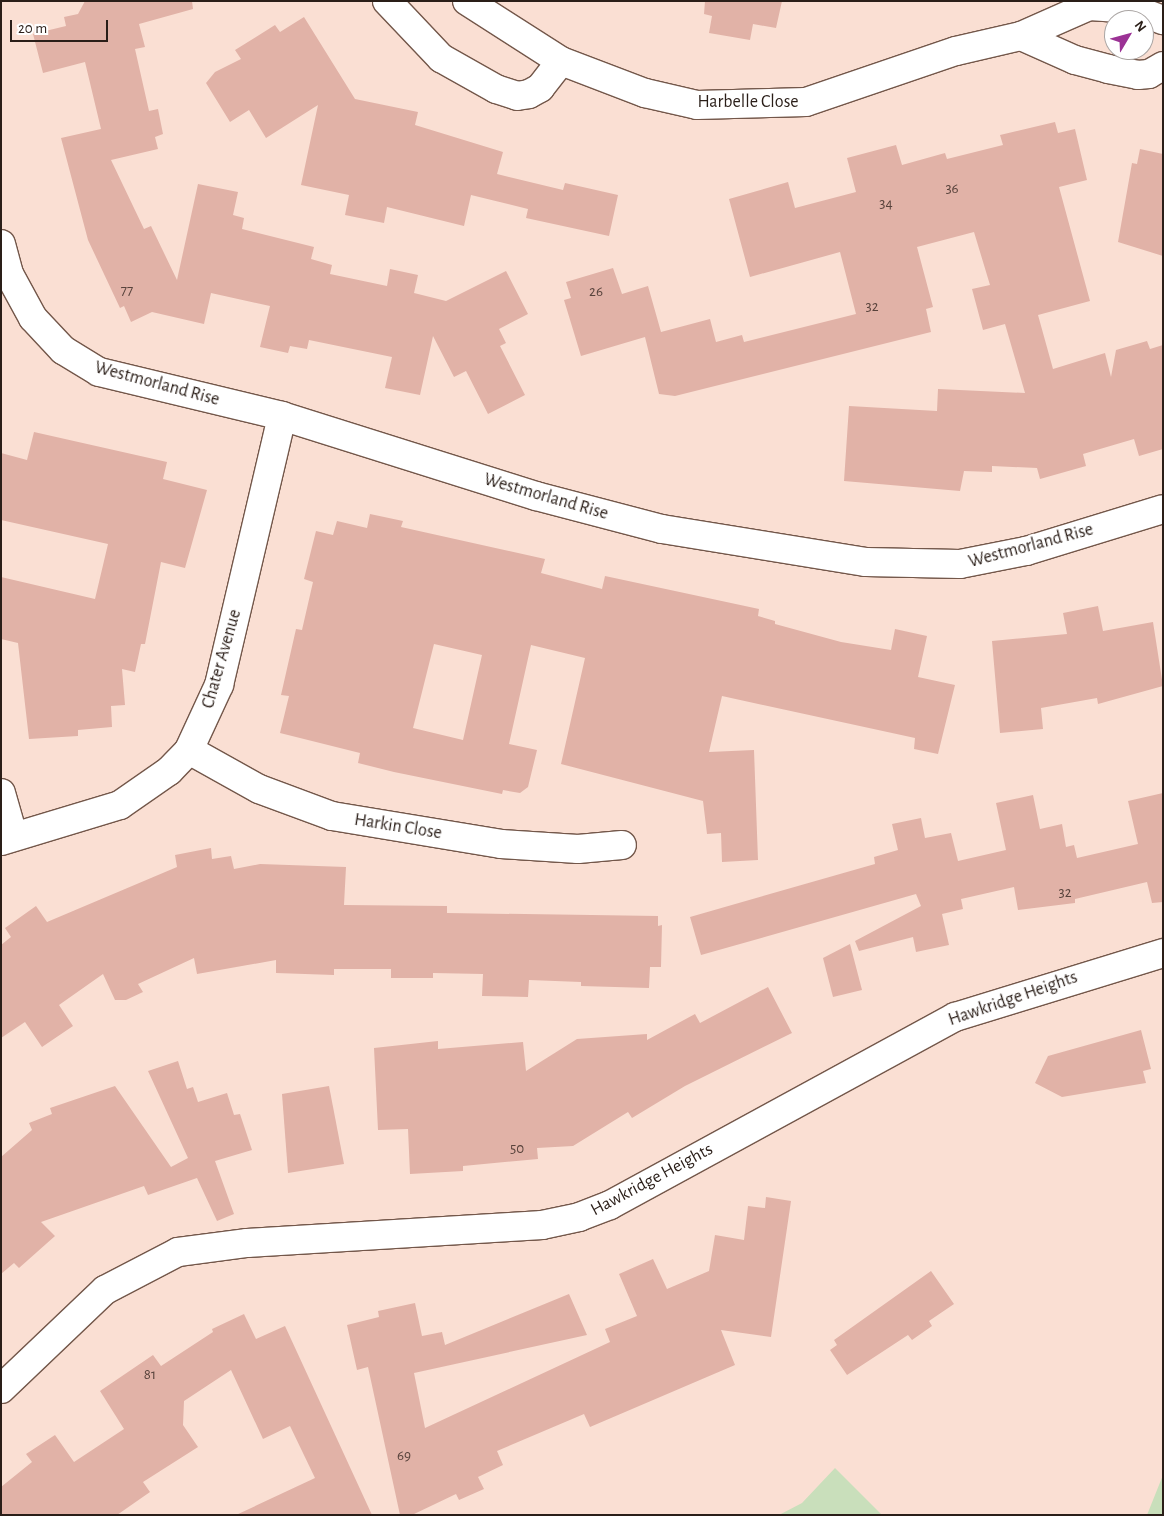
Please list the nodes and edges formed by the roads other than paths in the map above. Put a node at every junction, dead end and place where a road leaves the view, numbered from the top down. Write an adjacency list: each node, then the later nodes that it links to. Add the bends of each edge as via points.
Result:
1 (387, 1): 5 (street, via 441,58 496,89 517,96 529,94 540,88)
2 (467, 1): 5 (street, Harbelle Close)
3 (1163, 20): 4 (street, Harbelle Close, via 1151,12 1127,7 1089,6)
4 (1021, 36): 5 (street, Harbelle Close, via 956,52 832,95 774,105 697,105 645,93); 6 (street, via 1074,60 1108,70 1138,75 1149,74)
5 (561, 62)
6 (1163, 66)
7 (1, 244): 8 (street, Westmorland Rise)
8 (5, 276): 9 (street, Westmorland Rise, via 50,339 99,372)
9 (282, 416): 10 (street, Westmorland Rise, via 536,496 662,529 866,562 931,565 986,562); 11 (street, Chater Avenue, via 219,685)
10 (1163, 509)
11 (189, 750): 13 (street, Chater Avenue, via 162,776 120,805 96,815); 14 (street, Harkin Close, via 259,789 332,816 501,844 578,849)
12 (1, 793): 13 (street)
13 (7, 838)
14 (622, 845)
15 (1163, 953): 16 (street, Hawkridge Heights, via 955,1017 610,1206 579,1218 542,1225 247,1243 178,1252 105,1290)
16 (1, 1389)

